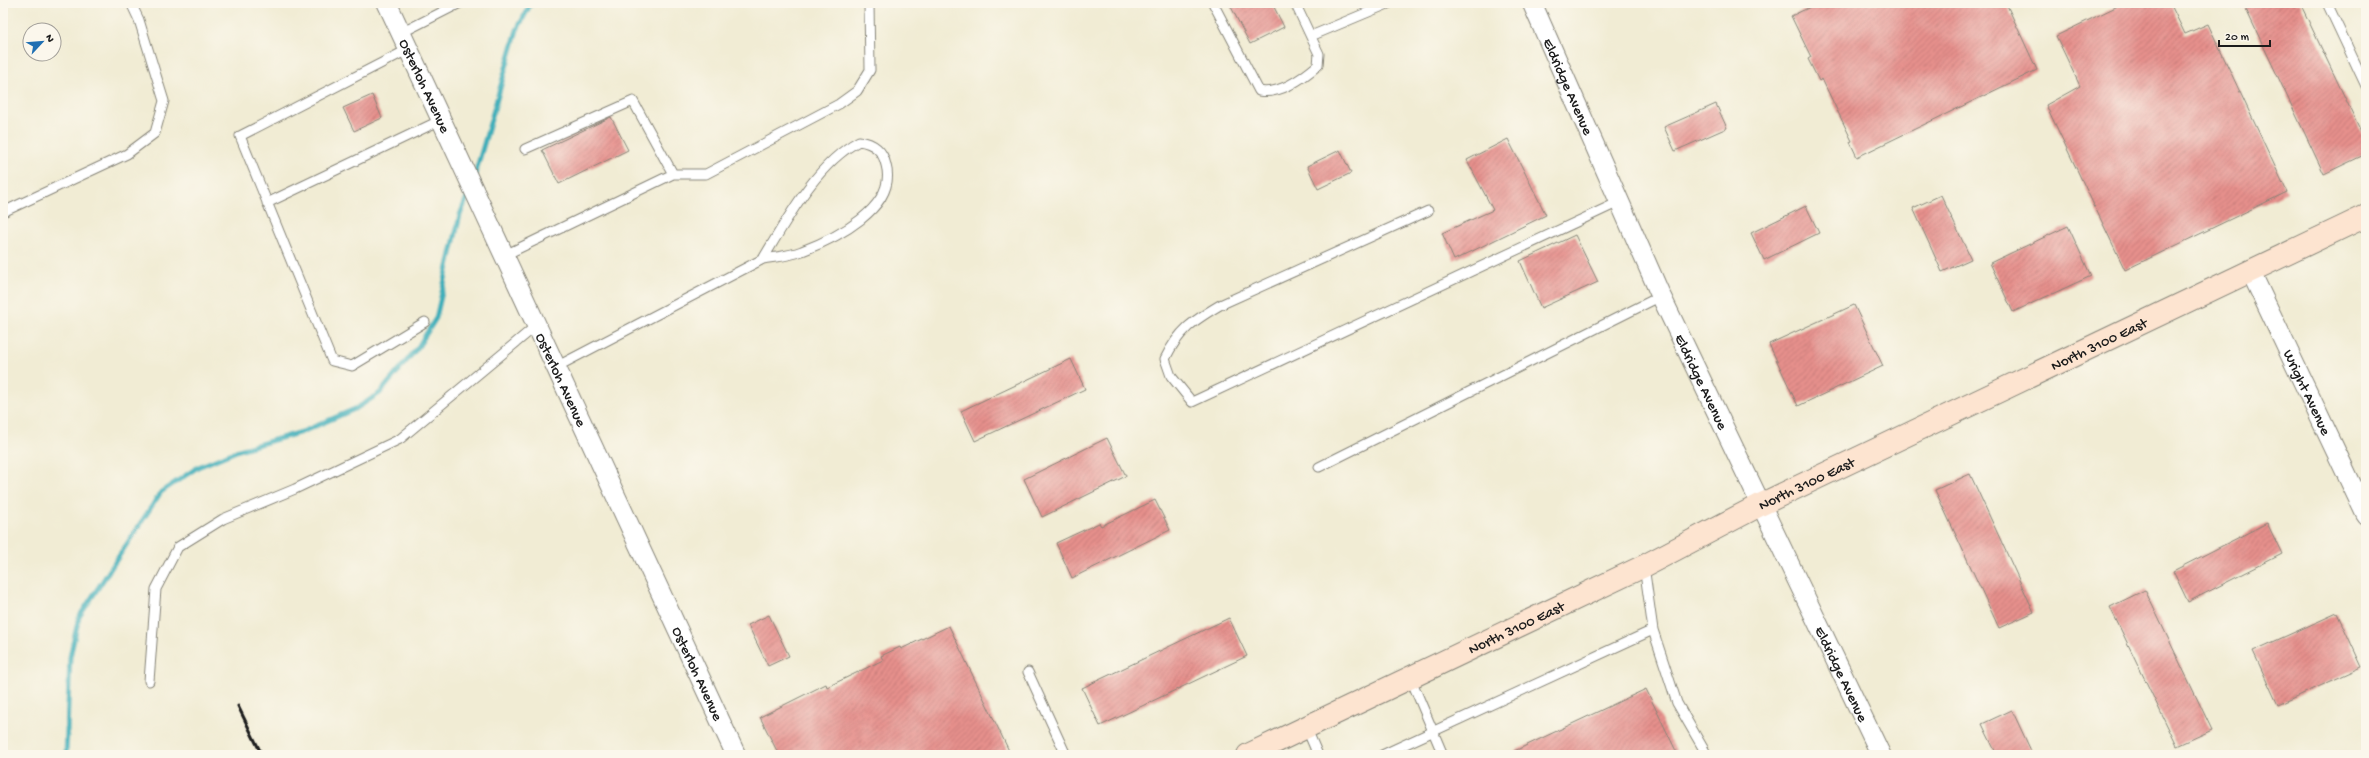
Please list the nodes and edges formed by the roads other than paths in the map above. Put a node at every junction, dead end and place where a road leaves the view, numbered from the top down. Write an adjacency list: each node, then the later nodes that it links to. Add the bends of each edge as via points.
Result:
1 (131, 3): 18 (lane, via 139,20 164,101 155,133 127,154)
2 (388, 3): 11 (street, Osterloh Avenue)
3 (460, 3): 11 (lane)
4 (869, 3): 15 (lane, via 870,70 857,91 839,104 706,174)
5 (1212, 3): 10 (lane, via 1259,91 1269,93 1305,77 1318,65 1320,54)
6 (1296, 3): 10 (lane)
7 (1390, 3): 10 (lane)
8 (1532, 3): 16 (street, Eldridge Avenue)
9 (2327, 3): 12 (lane)
10 (1311, 36)
11 (405, 41): 13 (street, Osterloh Avenue); 17 (lane, via 240,136)
12 (2366, 86)
13 (441, 120): 17 (lane); 21 (street, Osterloh Avenue)
14 (525, 149): 15 (lane, via 633,101)
15 (673, 174): 21 (lane)
16 (1619, 202): 19 (lane, via 1192,402 1171,376 1165,359 1174,341 1190,323 1220,305); 24 (street, Eldridge Avenue)
17 (267, 204): 25 (lane, via 332,361 352,366)
18 (3, 212)
19 (1428, 212)
20 (2366, 216): 23 (main road, North 3100 East)
21 (504, 256): 26 (street, Osterloh Avenue)
22 (763, 259): 22 (lane, via 802,195 846,148 859,141 870,142 884,155 888,172 886,188 872,211 850,227 801,252); 27 (lane)
23 (2250, 270): 29 (main road, North 3100 East); 30 (street, Wright Avenue)
24 (1661, 296): 28 (lane); 29 (street, Eldridge Avenue)
25 (425, 322)
26 (537, 325): 27 (street, Osterloh Avenue); 35 (lane, via 400,439 295,489 223,519 178,547 156,589)
27 (556, 367): 38 (street, Osterloh Avenue)
28 (1319, 466)
29 (1760, 505): 31 (main road, North 3100 East); 45 (street, Eldridge Avenue)
30 (2366, 515)
31 (1644, 566): 32 (lane); 34 (main road, North 3100 East)
32 (1653, 630): 37 (lane); 44 (lane, via 1677,703)
33 (1028, 672): 39 (lane)
34 (1410, 678): 36 (main road, North 3100 East); 37 (lane)
35 (150, 681)
36 (1306, 727): 40 (main road, North 3100 East); 41 (lane)
37 (1433, 732): 42 (lane); 43 (lane)
38 (736, 755)
39 (1066, 755)
40 (1248, 755)
41 (1318, 755)
42 (1382, 755)
43 (1443, 755)
44 (1707, 755)
45 (1881, 755)

